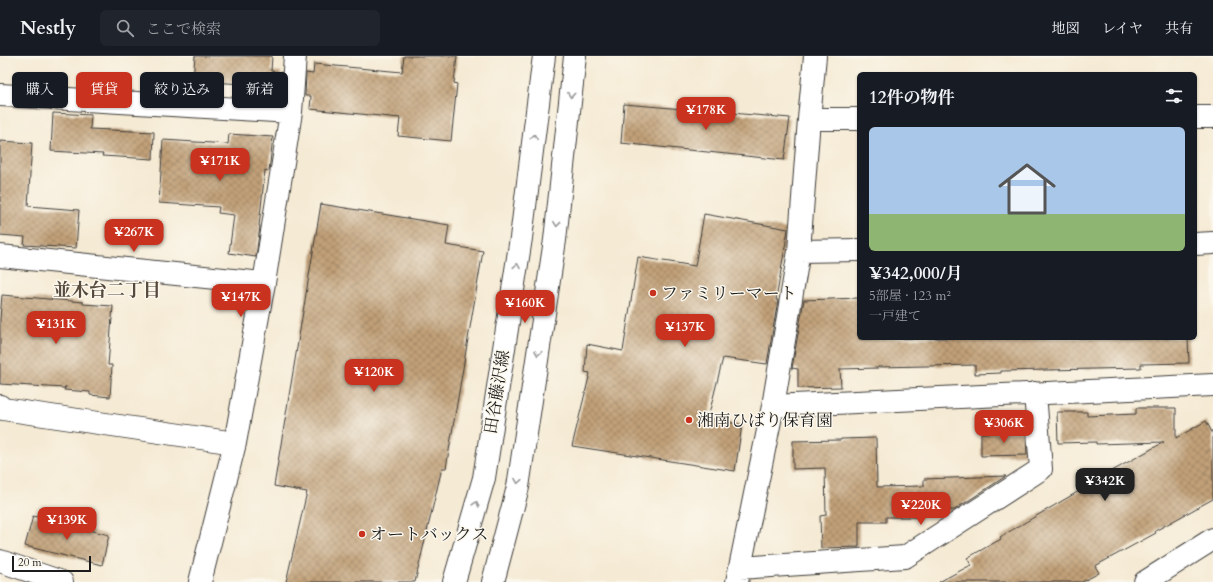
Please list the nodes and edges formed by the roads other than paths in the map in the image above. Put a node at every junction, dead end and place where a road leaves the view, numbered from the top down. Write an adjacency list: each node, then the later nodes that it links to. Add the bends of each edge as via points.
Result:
1 (295, 56): 6 (street)
2 (544, 56): 28 (street, 田谷藤沢線, one-way to 2, via 484,478 521,238)
3 (576, 56): 29 (street, 田谷藤沢線, one-way to 29, via 555,240 518,487)
4 (815, 56): 9 (street)
5 (0, 95): 6 (street)
6 (291, 112): 16 (street)
7 (1197, 117): 8 (street)
8 (1213, 117)
9 (808, 119): 10 (street); 14 (street)
10 (857, 119)
11 (1197, 244): 12 (street)
12 (1213, 244)
13 (857, 250): 14 (street)
14 (799, 251): 20 (street)
15 (0, 256): 16 (street)
16 (264, 283): 21 (street)
17 (1213, 385): 18 (street)
18 (1035, 393): 20 (street); 24 (street, via 1041,469 905,557)
19 (0, 406): 21 (street, via 3,409)
20 (773, 406): 24 (street)
21 (235, 443): 27 (street)
22 (1213, 539): 25 (street)
23 (0, 561): 26 (street)
24 (738, 575)
25 (1148, 581)
26 (62, 582)
27 (200, 582)
28 (454, 582)
29 (493, 582)

